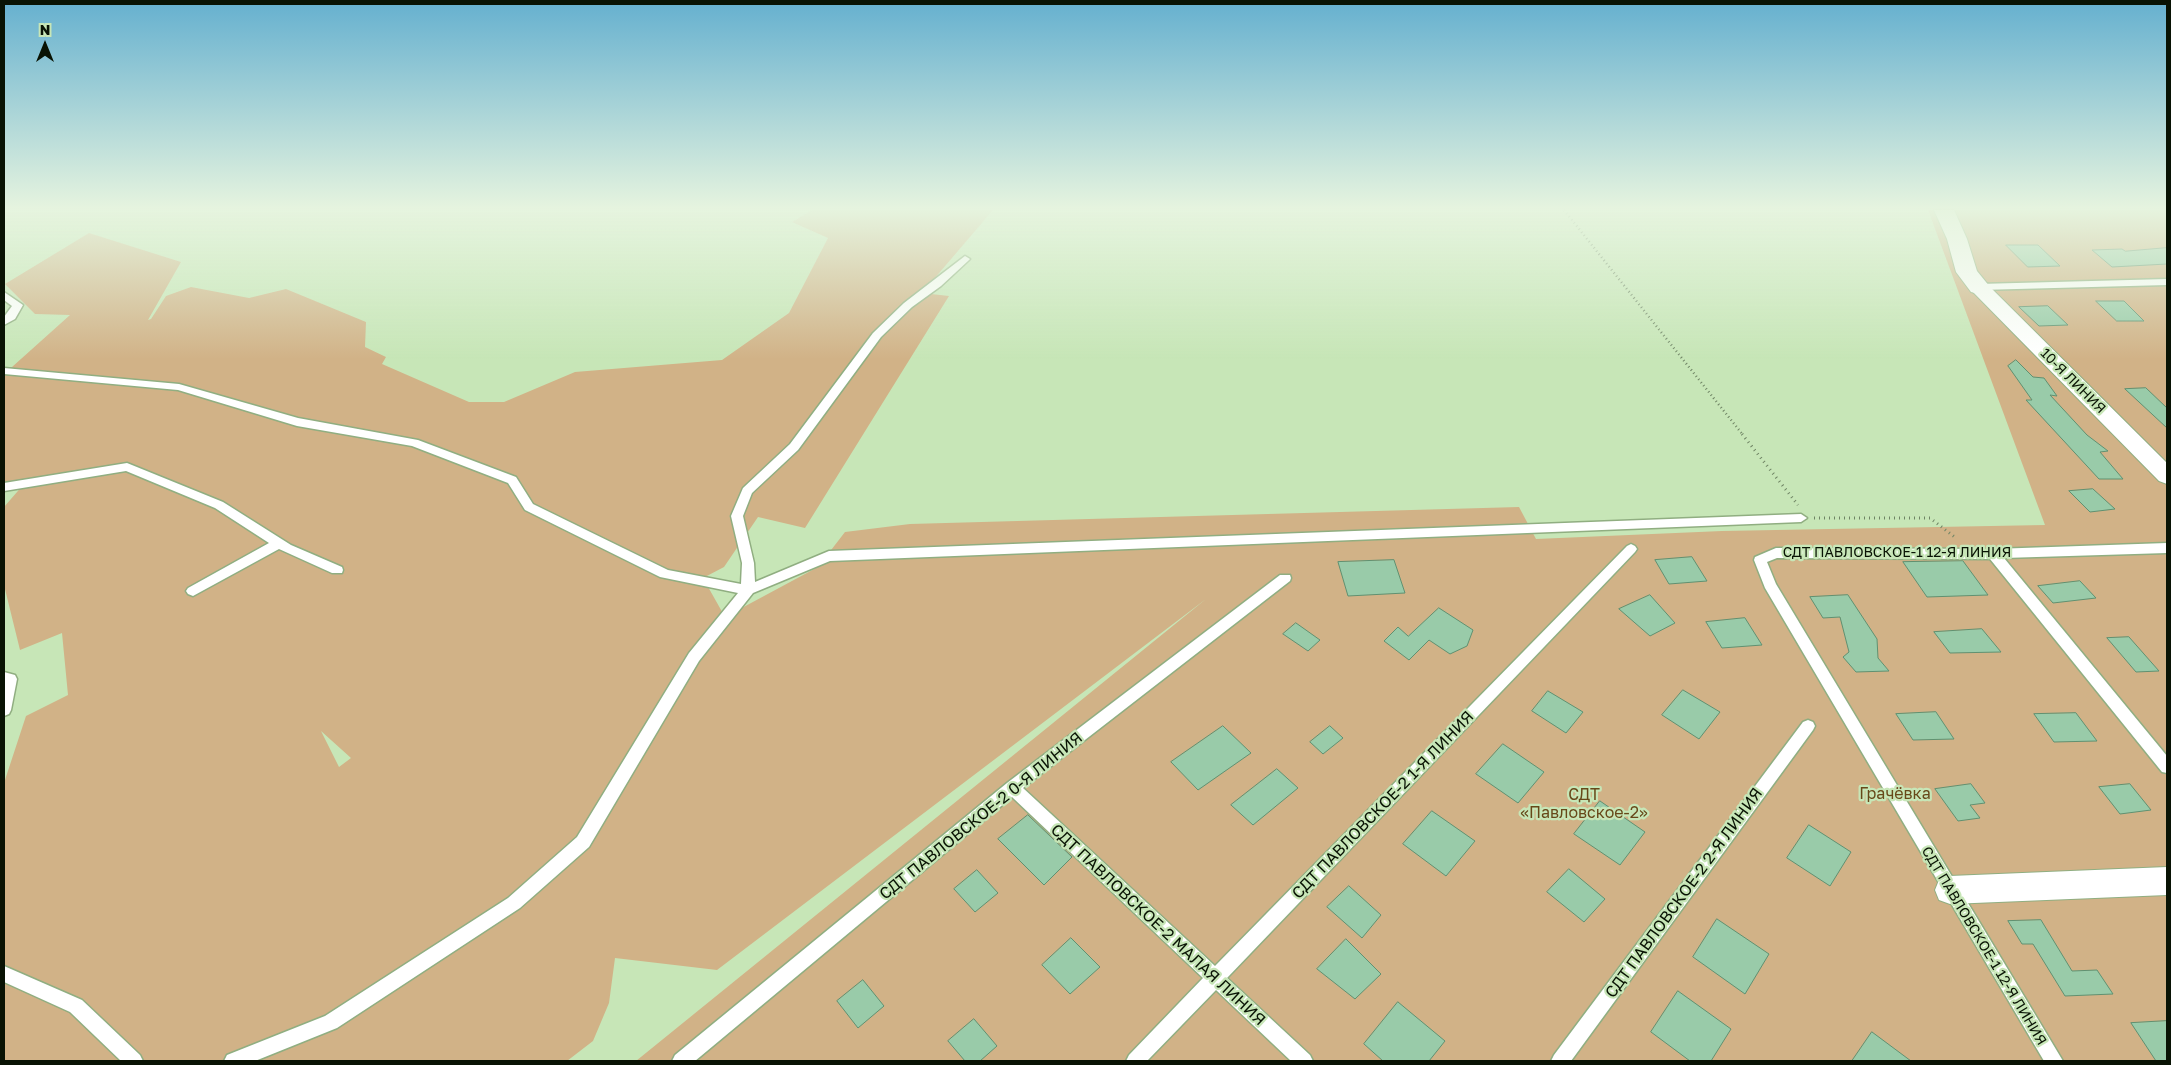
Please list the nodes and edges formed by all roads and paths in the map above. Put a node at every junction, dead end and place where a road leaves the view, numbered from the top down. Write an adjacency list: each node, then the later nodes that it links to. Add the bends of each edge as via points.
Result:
1 (964, 260): 19 (lane, via 876,335 794,447 747,491 737,516 748,563)
2 (1604, 260): 11 (path, via 1798,504)
3 (1963, 260): 5 (street, via 1967,272)
4 (2167, 282): 5 (lane)
5 (1979, 286): 9 (street, 10-Я ЛИНИЯ)
6 (4, 295): 7 (lane, via 18,305)
7 (4, 322)
8 (4, 371): 19 (lane, via 179,387 297,422 414,443 512,480 528,507 665,574)
9 (2167, 476)
10 (4, 487): 12 (lane, via 126,467 219,505)
11 (1801, 518): 15 (path, via 1930,518); 19 (lane, via 829,556)
12 (279, 543): 17 (lane); 20 (lane)
13 (2167, 548): 16 (lane, СДТ ПАВЛОВСКОЕ-1 12-Я ЛИНИЯ)
14 (1631, 549): 29 (lane, СДТ ПАВЛОВСКОЕ-2 1-Я ЛИНИЯ)
15 (1975, 554): 16 (lane, СДТ ПАВЛОВСКОЕ-1 12-Я ЛИНИЯ); 27 (lane, СДТ ПАВЛОВСКОЕ-1 12-Я ЛИНИЯ, via 1776,553 1760,560 1770,586)
16 (1993, 554): 24 (lane)
17 (337, 570)
18 (1285, 578): 25 (lane, СДТ ПАВЛОВСКОЕ-2 0-Я ЛИНИЯ)
19 (748, 590): 31 (lane, via 694,657 584,842 514,903 330,1022)
20 (193, 591)
21 (4, 678): 22 (lane, via 10,679)
22 (4, 710)
23 (1808, 726): 35 (lane, СДТ ПАВЛОВСКОЕ-2 2-Я ЛИНИЯ)
24 (2167, 767)
25 (1012, 788): 29 (lane, СДТ ПАВЛОВСКОЕ-2 МАЛАЯ ЛИНИЯ); 32 (lane, СДТ ПАВЛОВСКОЕ-2 0-Я ЛИНИЯ)
26 (2167, 881): 27 (street)
27 (1950, 890): 36 (lane, СДТ ПАВЛОВСКОЕ-1 12-Я ЛИНИЯ)
28 (4, 974): 30 (lane, via 76,1006)
29 (1215, 978): 33 (lane, СДТ ПАВЛОВСКОЕ-2 1-Я ЛИНИЯ); 34 (lane, СДТ ПАВЛОВСКОЕ-2 МАЛАЯ ЛИНИЯ)
30 (134, 1061)
31 (233, 1061)
32 (682, 1061)
33 (1135, 1061)
34 (1304, 1061)
35 (1560, 1061)
36 (2054, 1061)

